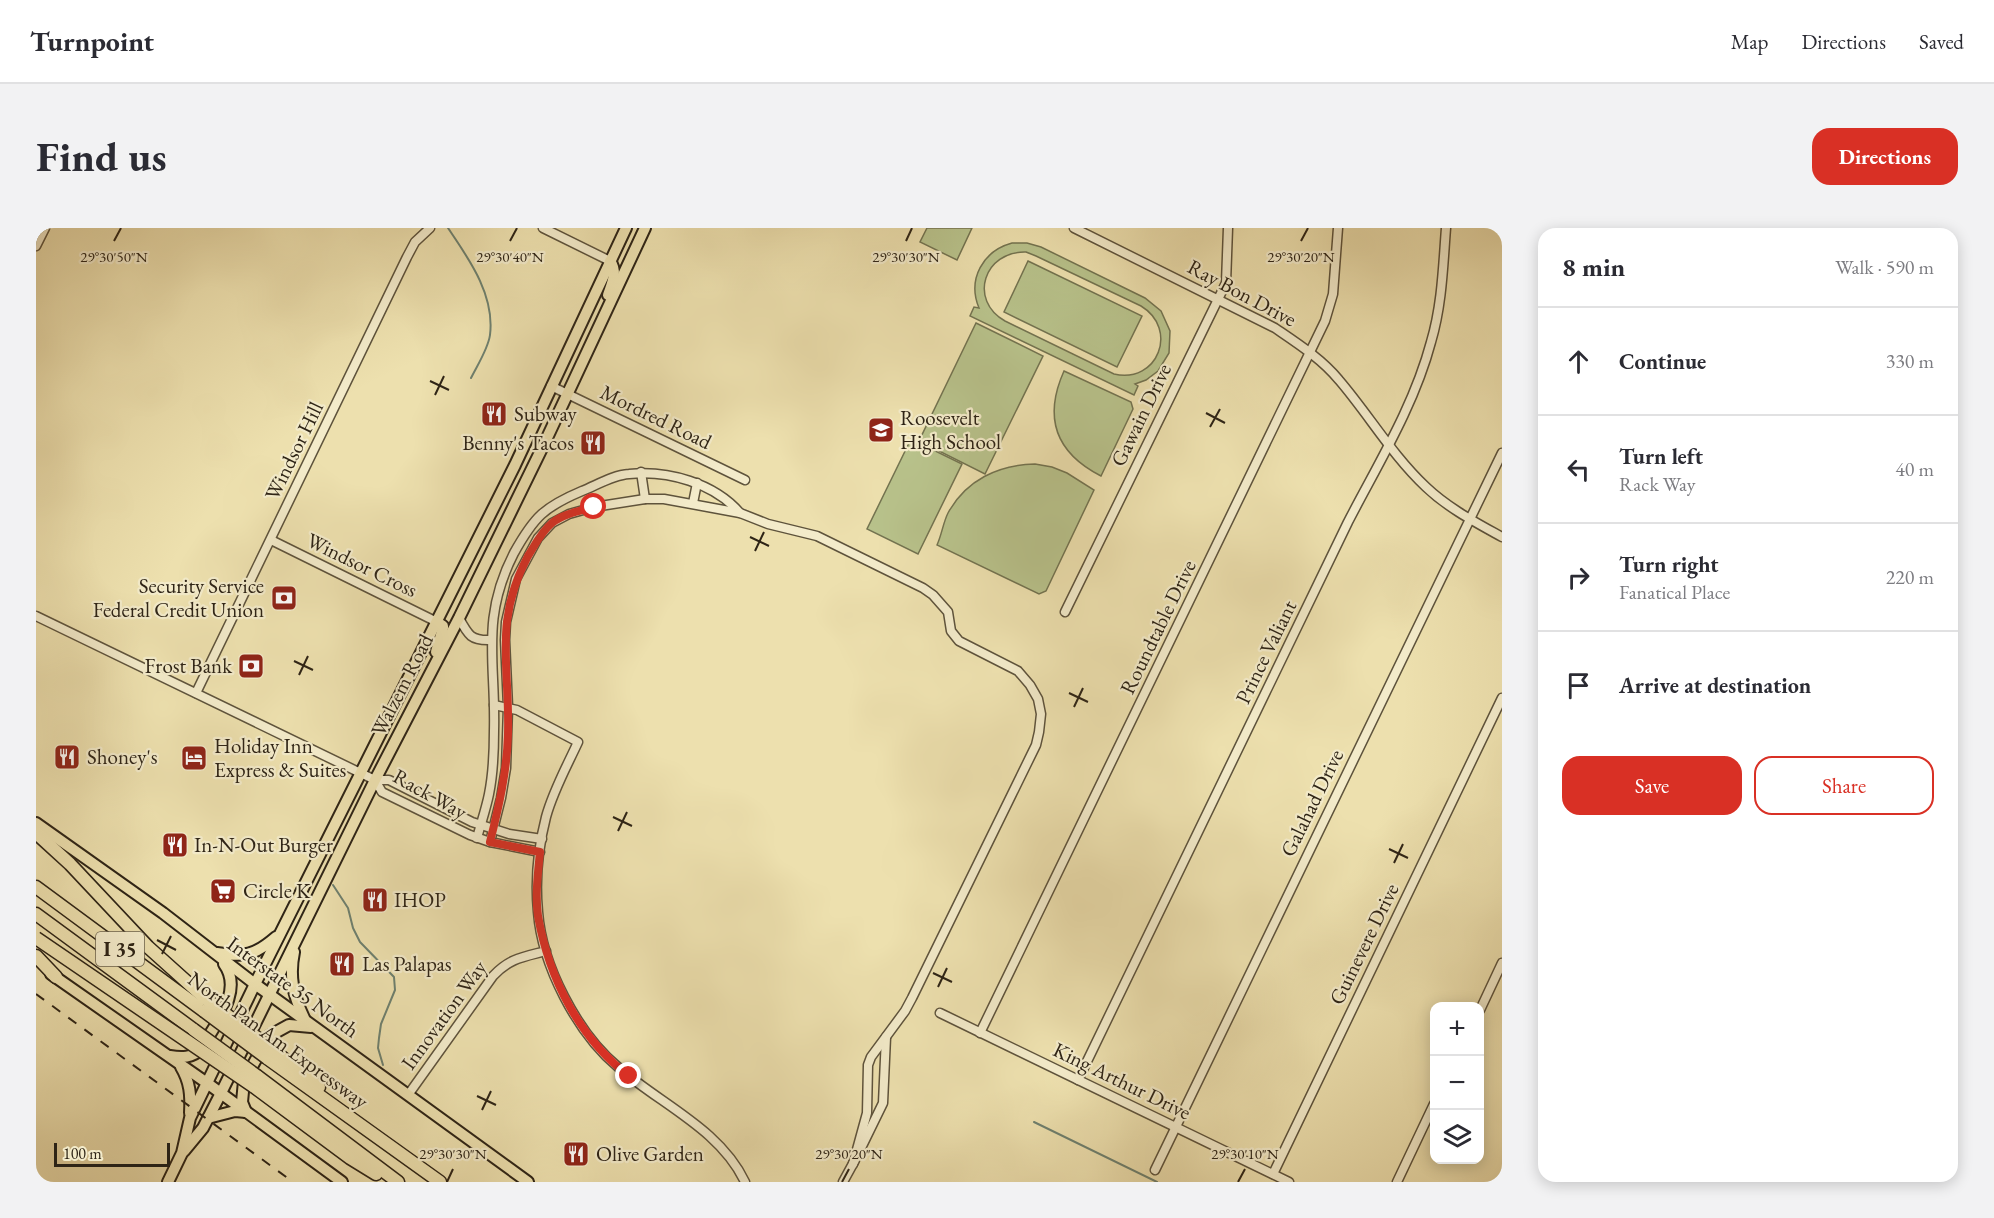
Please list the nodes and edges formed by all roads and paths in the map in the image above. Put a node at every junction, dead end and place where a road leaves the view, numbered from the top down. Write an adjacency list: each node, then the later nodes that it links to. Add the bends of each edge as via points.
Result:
1 (45, 228): 10 (street)
2 (430, 228): 27 (street, Windsor Hill, via 407,257)
3 (543, 228): 11 (street)
4 (626, 228): 11 (main road, Walzem Road)
5 (645, 228): 13 (main road, Walzem Road)
6 (1074, 228): 12 (street, Ray Bon Drive)
7 (1228, 228): 12 (street, Gawain Drive, via 1226,283)
8 (1338, 228): 14 (street, Roundtable Drive, via 1332,301)
9 (1446, 228): 17 (street, Prince Valiant, via 1442,289 1431,343)
10 (36, 246)
11 (610, 261): 13 (main road, via 615,274); 15 (main road, Walzem Road)
12 (1218, 297): 14 (street, Ray Bon Drive, via 1275,327); 28 (street, Gawain Drive)
13 (599, 327): 16 (main road, Walzem Road)
14 (1310, 354): 17 (street, Ray Bon Drive, via 1338,378); 66 (street, Roundtable Drive)
15 (551, 386): 16 (street, Mordred Road); 31 (main road, Walzem Road)
16 (568, 395): 20 (street, Mordred Road); 30 (main road, Walzem Road)
17 (1389, 446): 25 (street, Ray Bon Drive, via 1425,486); 72 (street, Prince Valiant, via 1348,522)
18 (1502, 453): 25 (street, Galahad Drive)
19 (641, 472): 21 (street); 22 (street); 32 (street, via 622,474 564,499 536,518 504,573 496,597)
20 (745, 480)
21 (697, 483): 23 (street); 24 (street, via 729,501)
22 (645, 499): 23 (street); 37 (street, via 569,514 552,523 538,538 516,579 506,622)
23 (693, 503): 24 (street)
24 (740, 513): 67 (street, via 817,536 928,591 948,612 951,631 959,641 1018,671 1038,699 1041,714 1036,745 912,998)
25 (1469, 519): 26 (street, Ray Bon Drive); 81 (street, Galahad Drive)
26 (1502, 537)
27 (270, 540): 31 (street, Windsor Cross); 34 (street, Windsor Hill)
28 (1065, 612)
29 (36, 616): 34 (street)
30 (459, 618): 32 (street, via 472,638); 33 (main road, Walzem Road)
31 (437, 622): 33 (main road, via 443,626 443,632); 38 (main road, Walzem Road)
32 (491, 640): 36 (street)
33 (424, 686): 39 (main road, Walzem Road)
34 (196, 693): 38 (street)
35 (1502, 698): 85 (street, Guinevere Drive)
36 (495, 705): 37 (street); 41 (street, via 489,793)
37 (508, 707): 42 (street, via 506,768); 45 (street, via 578,742 553,797)
38 (362, 773): 39 (street); 50 (main road, Walzem Road)
39 (375, 780): 41 (street, Rack Way, via 389,780); 44 (street, Rack Way, via 382,792); 52 (main road, Walzem Road)
40 (36, 822): 54 (main road, Interstate 35 North)
41 (480, 825): 42 (street, Rack Way); 44 (street)
42 (493, 830): 45 (street, Rack Way); 46 (street)
43 (36, 832): 62 (highway)
44 (477, 838): 46 (street, Rack Way)
45 (542, 838): 47 (street)
46 (490, 842): 47 (street, Rack Way)
47 (540, 852): 53 (street, via 538,915)
48 (36, 887): 62 (highway, North Pan Am Expressway / I 35)
49 (36, 914): 73 (highway, North Pan Am Expressway / I 35, bridge, via 194,1030)
50 (281, 932): 54 (main road, via 264,948 249,955); 59 (main road, Walzem Road)
51 (36, 938): 73 (highway, bridge)
52 (297, 938): 60 (main road, Walzem Road); 64 (main road, via 290,972)
53 (546, 951): 76 (street, Innovation Way, via 504,964); 93 (street, via 578,1022 598,1048 618,1068 712,1137 737,1166)
54 (214, 953): 59 (main road, Interstate 35 North); 68 (main road, via 232,980 227,1002 198,1053 182,1058)
55 (36, 956): 58 (highway)
56 (36, 963): 58 (main road)
57 (1502, 963): 61 (street)
58 (56, 977): 68 (main road)
59 (255, 984): 60 (main road, Interstate 35 North); 74 (main road, Walzem Road)
60 (269, 994): 64 (main road, Interstate 35 North); 75 (main road, Walzem Road)
61 (1483, 1002)
62 (206, 1006): 91 (highway, North Pan Am Expressway / I 35, bridge)
63 (940, 1013): 66 (street, King Arthur Drive)
64 (305, 1020): 65 (main road, Interstate 35 North)
65 (315, 1028): 76 (main road, Interstate 35 North); 78 (main road, via 289,1025 269,1036 244,1081 242,1102)
66 (980, 1033): 72 (street, King Arthur Drive)
67 (886, 1037): 70 (street, via 871,1057); 71 (street)
68 (167, 1055): 69 (main road)
69 (180, 1064): 74 (main road); 79 (main road, via 191,1096)
70 (867, 1072): 71 (street); 83 (street, via 867,1113)
71 (884, 1073): 83 (street, via 883,1103)
72 (1078, 1080): 81 (street, King Arthur Drive)
73 (255, 1081): 89 (highway, via 350,1158); 90 (highway, North Pan Am Expressway / I 35)
74 (207, 1083): 75 (main road); 79 (main road, Walzem Road)
75 (221, 1093): 78 (main road); 80 (main road, Walzem Road)
76 (408, 1095): 92 (main road, Interstate 35 North)
77 (1431, 1110): 95 (street)
78 (246, 1113): 80 (main road, via 234,1111); 88 (main road)
79 (190, 1118): 82 (main road, Walzem Road)
80 (208, 1118): 82 (main road, Walzem Road)
81 (1176, 1128): 84 (street, Galahad Drive); 85 (street, King Arthur Drive)
82 (182, 1153): 87 (main road, Walzem Road)
83 (854, 1164): 86 (street)
84 (1155, 1170)
85 (1273, 1174): 94 (street, King Arthur Drive)
86 (844, 1181)
87 (168, 1182)
88 (342, 1182)
89 (390, 1182)
90 (398, 1182)
91 (440, 1182)
92 (528, 1182)
93 (745, 1182)
94 (1289, 1182)
95 (1397, 1182)

